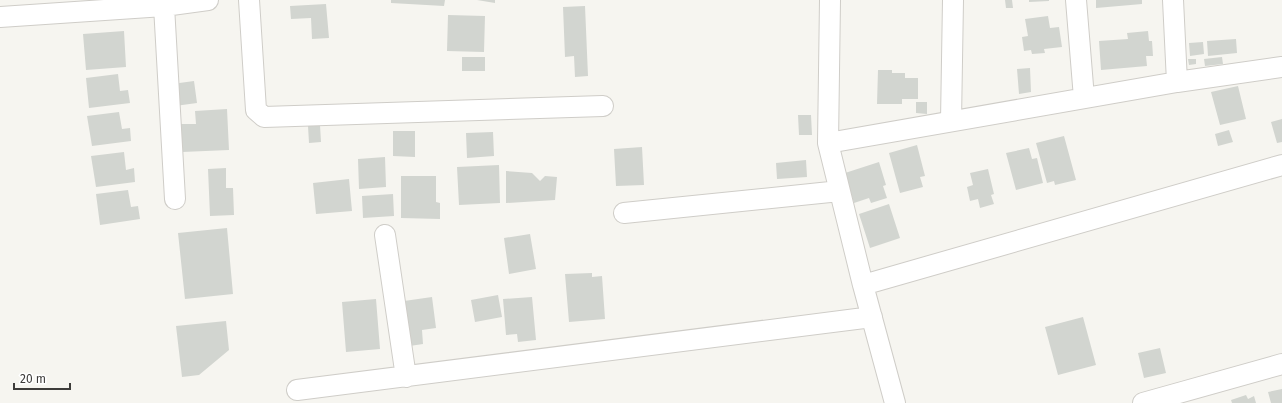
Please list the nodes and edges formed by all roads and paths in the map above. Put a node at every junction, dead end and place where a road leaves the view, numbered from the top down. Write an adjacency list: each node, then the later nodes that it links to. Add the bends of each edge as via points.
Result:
1 (208, 0): 7 (street)
2 (249, 0): 12 (street, via 255,105 256,110 264,117)
3 (830, 0): 14 (street)
4 (953, 0): 13 (street)
5 (1076, 0): 11 (street)
6 (1173, 0): 10 (street)
7 (164, 6): 8 (street); 17 (street)
8 (0, 17)
9 (1282, 67): 10 (street)
10 (1177, 82): 11 (street)
11 (1084, 98): 13 (street)
12 (603, 106)
13 (951, 121): 14 (street)
14 (828, 143): 16 (street)
15 (1282, 165): 20 (street)
16 (840, 191): 18 (street); 20 (street)
17 (175, 199)
18 (624, 213)
19 (386, 235): 23 (street)
20 (863, 285): 21 (street)
21 (872, 317): 23 (street); 25 (street)
22 (1282, 364): 26 (street)
23 (406, 377): 24 (street)
24 (297, 390)
25 (895, 403)
26 (1143, 403)

